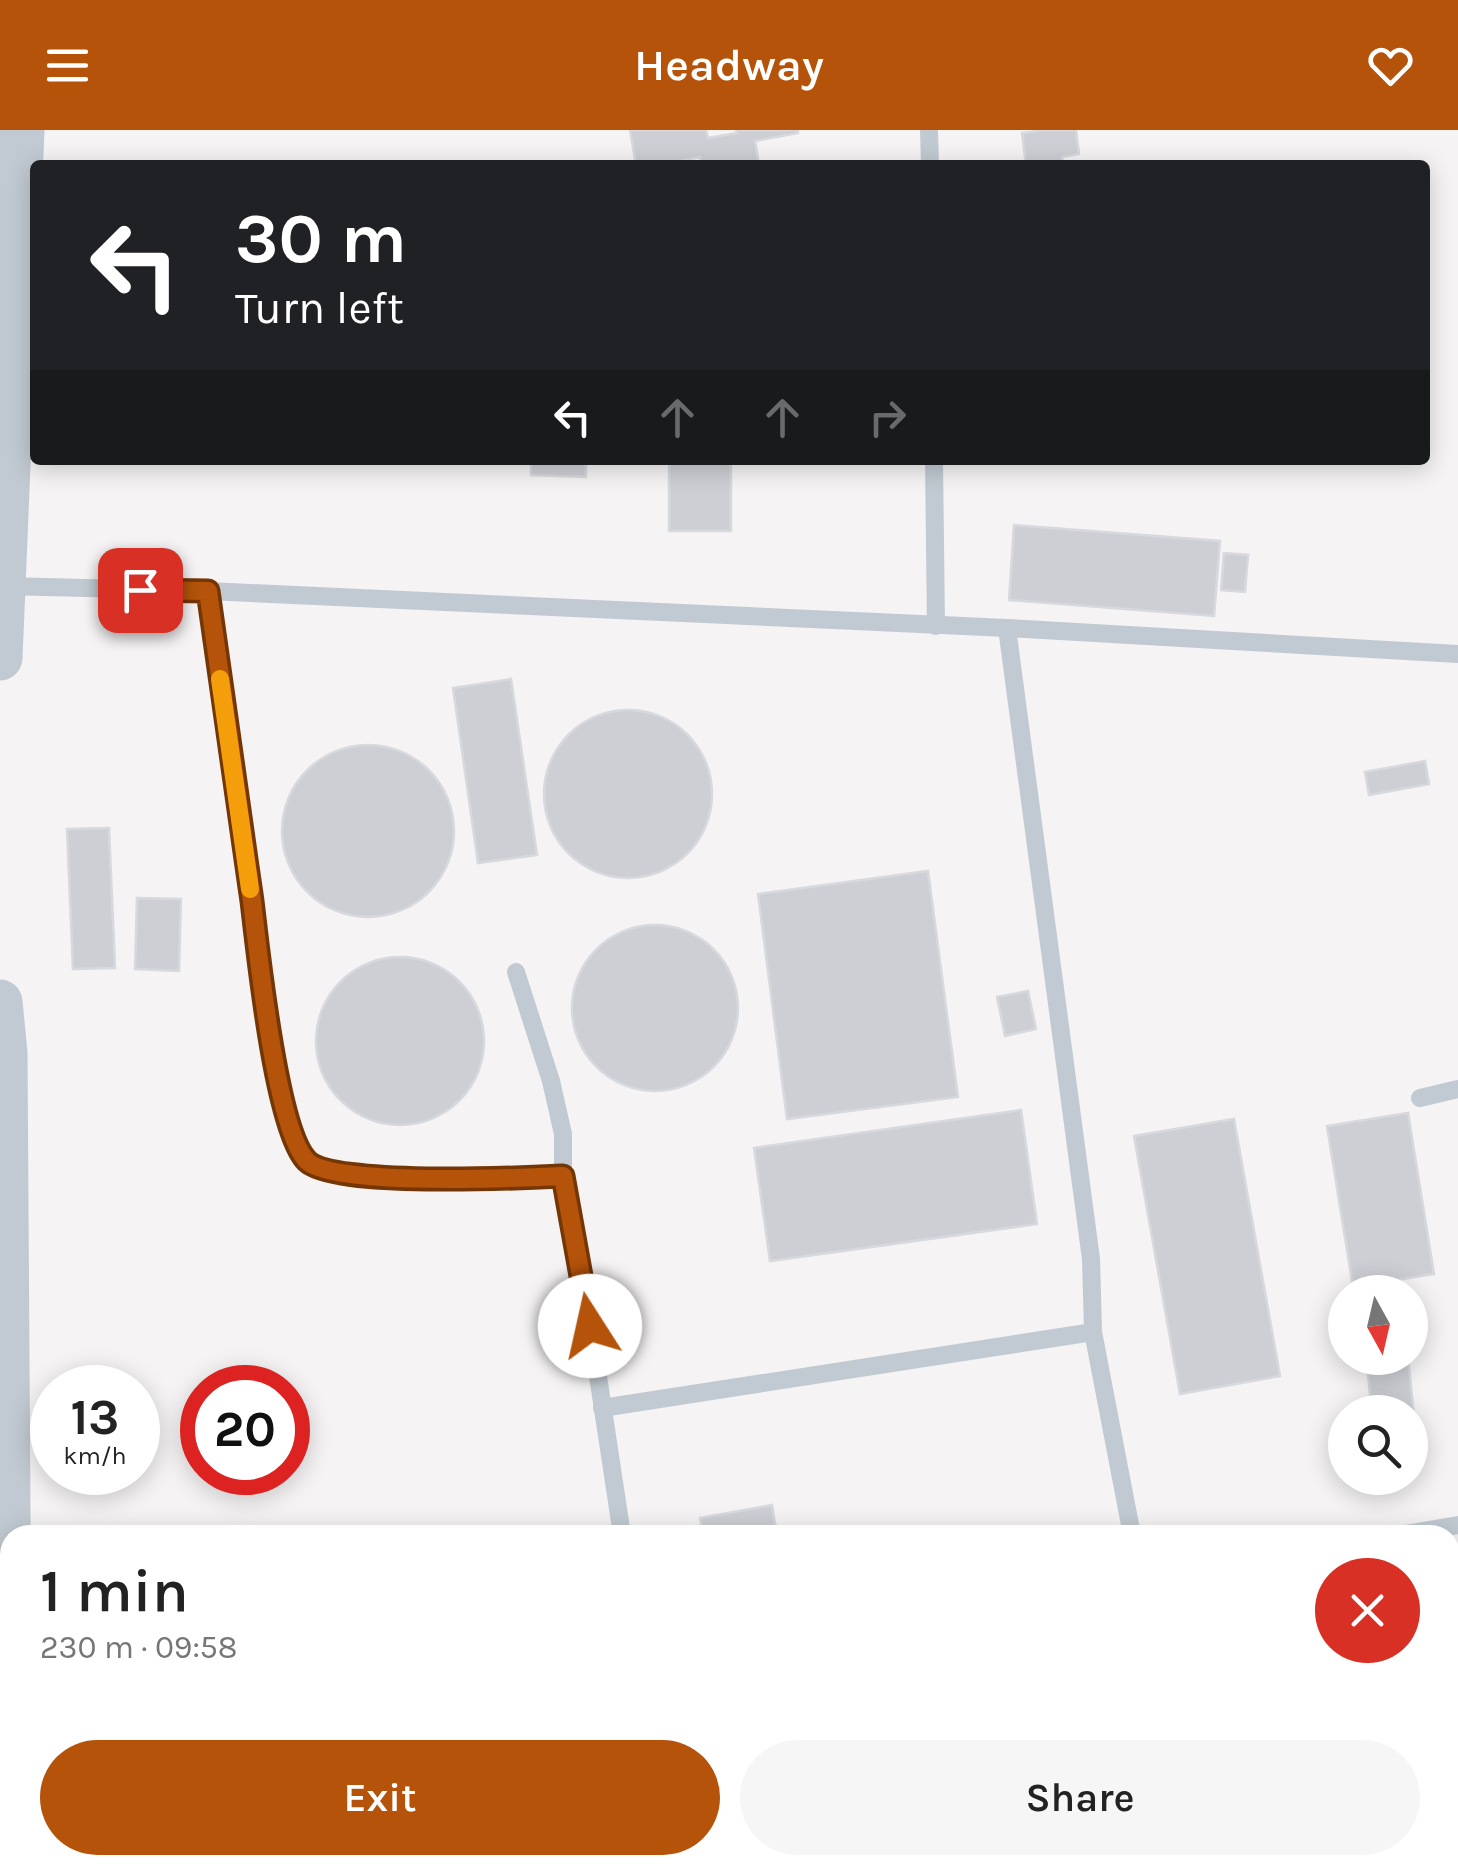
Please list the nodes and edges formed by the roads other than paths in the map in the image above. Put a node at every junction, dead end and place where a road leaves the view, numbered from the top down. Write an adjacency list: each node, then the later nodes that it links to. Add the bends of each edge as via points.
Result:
1 (22, 130): 5 (street)
2 (930, 130): 3 (lane)
3 (930, 160)
4 (934, 465): 7 (lane)
5 (4, 586): 6 (lane); 10 (street)
6 (208, 591): 7 (lane); 15 (lane, via 273,1056 294,1139 308,1162 332,1173)
7 (936, 626): 8 (lane)
8 (1007, 628): 9 (lane); 16 (lane, via 1091,1259)
9 (1458, 654)
10 (0, 658)
11 (516, 972): 15 (lane, via 552,1081)
12 (0, 1002): 18 (street)
13 (1458, 1089): 14 (lane)
14 (1420, 1098)
15 (563, 1176): 17 (lane)
16 (1093, 1332): 17 (lane); 20 (lane)
17 (602, 1408): 19 (lane)
18 (8, 1525)
19 (620, 1525)
20 (1130, 1525)

